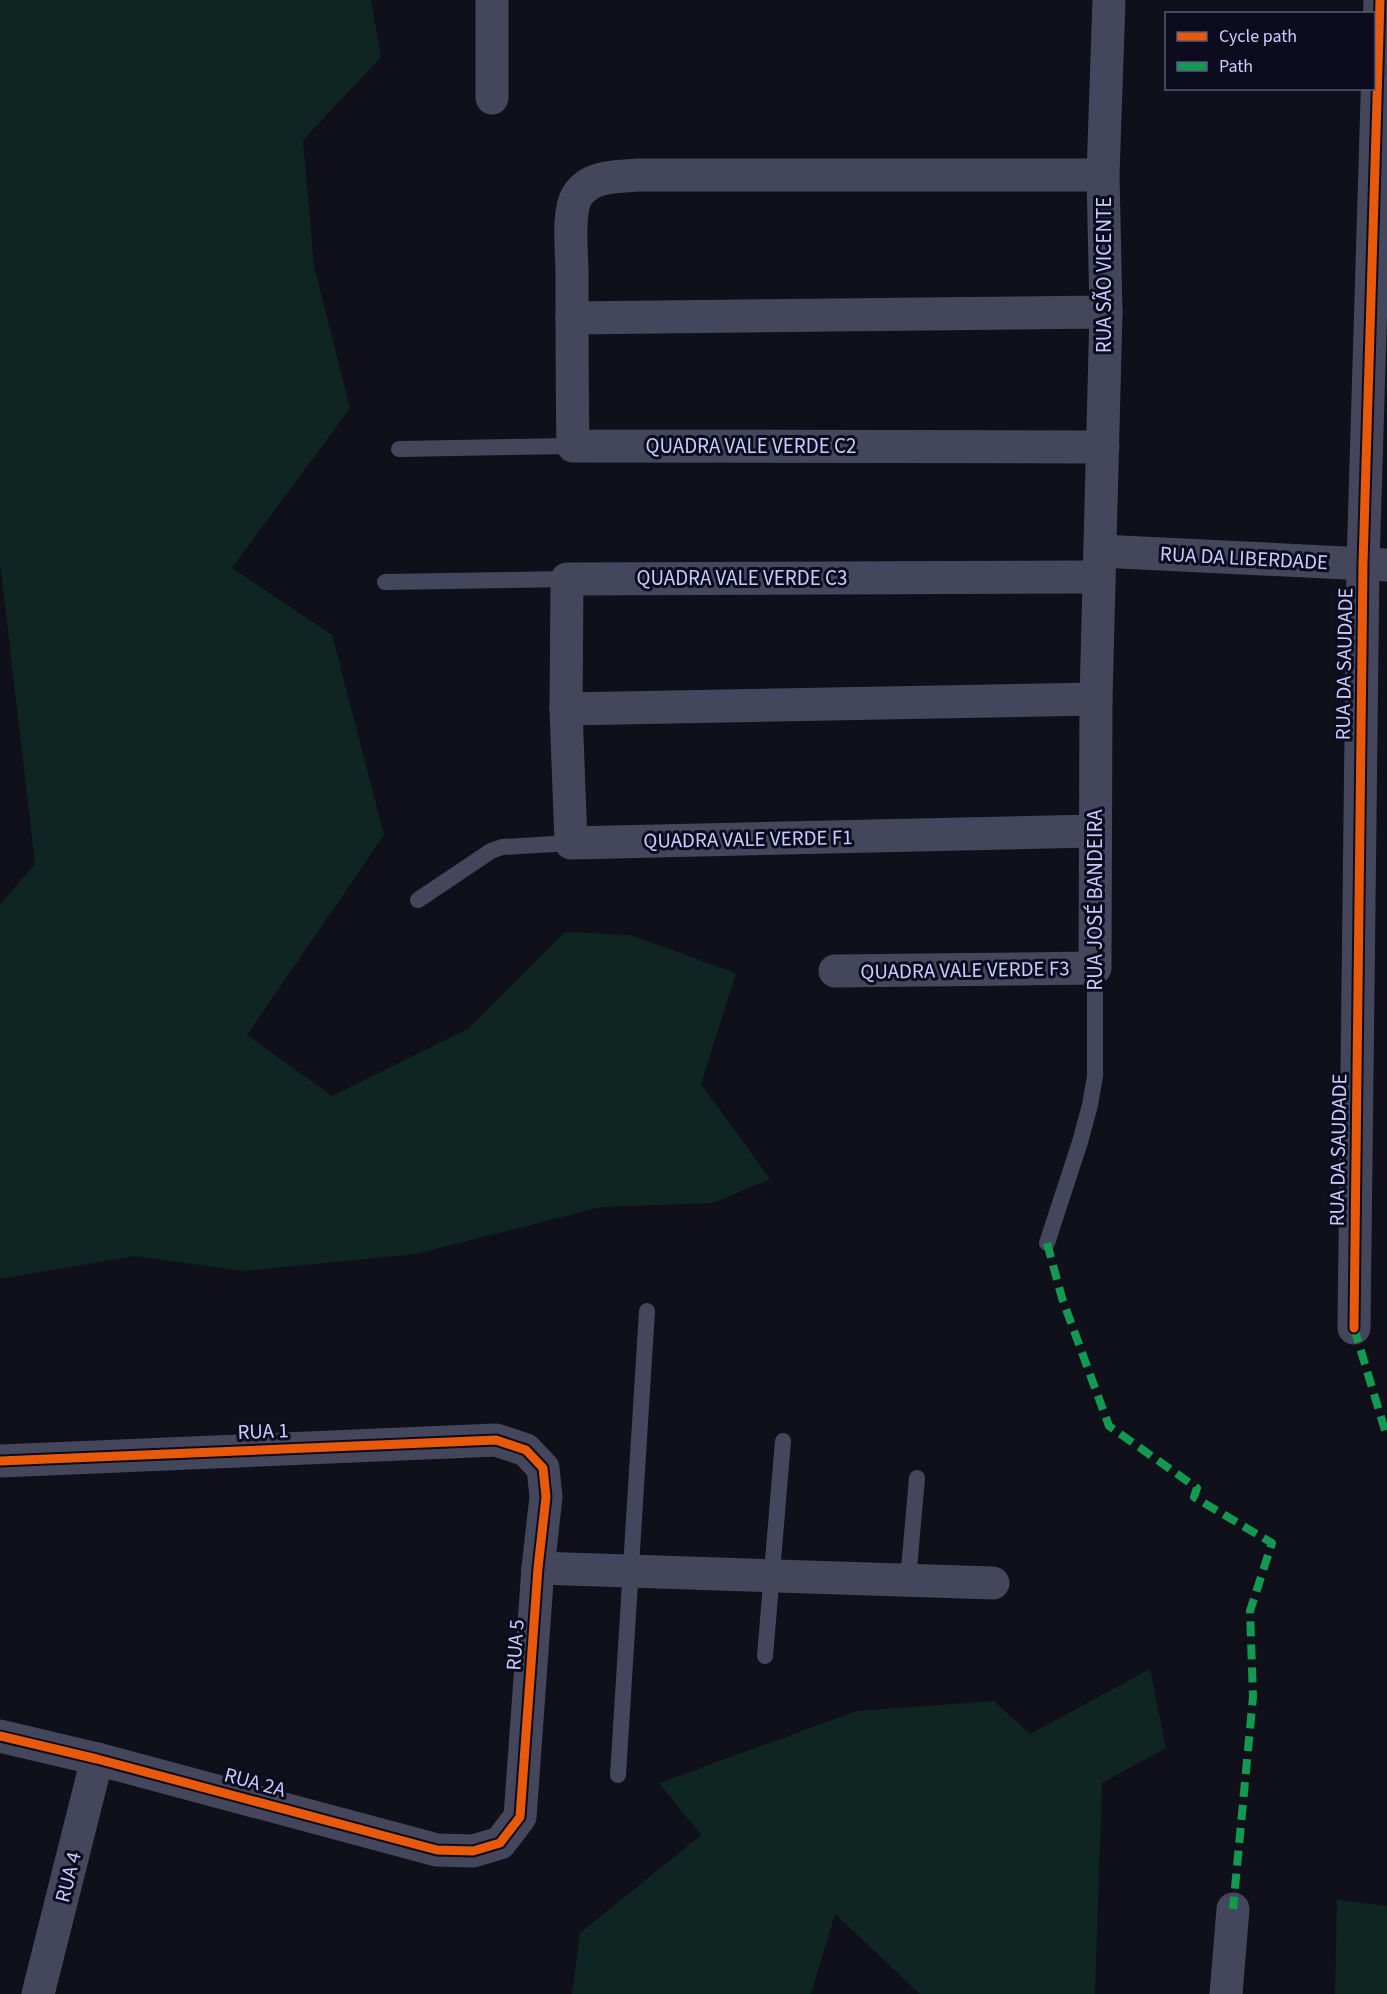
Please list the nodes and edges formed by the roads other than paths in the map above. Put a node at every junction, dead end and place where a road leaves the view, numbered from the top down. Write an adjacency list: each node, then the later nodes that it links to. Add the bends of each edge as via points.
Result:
1 (492, 0): 4 (street)
2 (1109, 0): 5 (street, RUA SÃO VICENTE)
3 (1380, 0): 12 (street, RUA DA SAUDADE)
4 (492, 98)
5 (1103, 175): 6 (street, RUA SÃO VICENTE); 7 (street, via 639,175 590,182 576,197 572,215)
6 (1106, 312): 7 (street); 9 (street, RUA SÃO VICENTE)
7 (572, 318): 8 (street)
8 (573, 446): 9 (street, QUADRA VALE VERDE C2); 10 (lane, QUADRA VALE VERDE C2)
9 (1103, 447): 11 (street, RUA SÃO VICENTE)
10 (399, 449)
11 (1100, 564): 12 (street, RUA DA LIBERDADE); 13 (street, QUADRA VALE VERDE C3); 15 (street, RUA JOSÉ BANDEIRA)
12 (1375, 565): 24 (street, RUA DA SAUDADE)
13 (567, 579): 14 (lane, QUADRA VALE VERDE C3); 16 (street)
14 (385, 582)
15 (1096, 699): 16 (street); 17 (street, RUA JOSÉ BANDEIRA)
16 (566, 709): 18 (street)
17 (1094, 831): 18 (street, QUADRA VALE VERDE F1); 20 (street, RUA JOSÉ BANDEIRA)
18 (571, 843): 19 (lane, QUADRA VALE VERDE F1, via 491,851)
19 (418, 900)
20 (1095, 968): 21 (street, QUADRA VALE VERDE F3); 22 (lane, RUA JOSÉ BANDEIRA, via 1093,1086 1080,1142)
21 (835, 971)
22 (1047, 1243)
23 (647, 1311): 30 (lane)
24 (1354, 1328)
25 (783, 1442): 31 (lane)
26 (526, 1450): 27 (street, RUA 1, via 496,1440); 29 (street, RUA 5, via 543,1468 546,1497)
27 (0, 1461)
28 (917, 1478): 32 (lane)
29 (538, 1568): 30 (street); 38 (street, RUA 5, via 520,1817)
30 (631, 1572): 31 (street); 37 (lane)
31 (772, 1576): 32 (street); 34 (lane)
32 (908, 1580): 33 (street)
33 (993, 1583)
34 (765, 1656)
35 (0, 1736): 36 (street, RUA 2A)
36 (97, 1759): 38 (street, RUA 2A, via 437,1850 473,1851); 40 (street, RUA 4)
37 (618, 1774)
38 (500, 1842)
39 (1233, 1909): 41 (street)
40 (38, 1994)
41 (1226, 1994)

